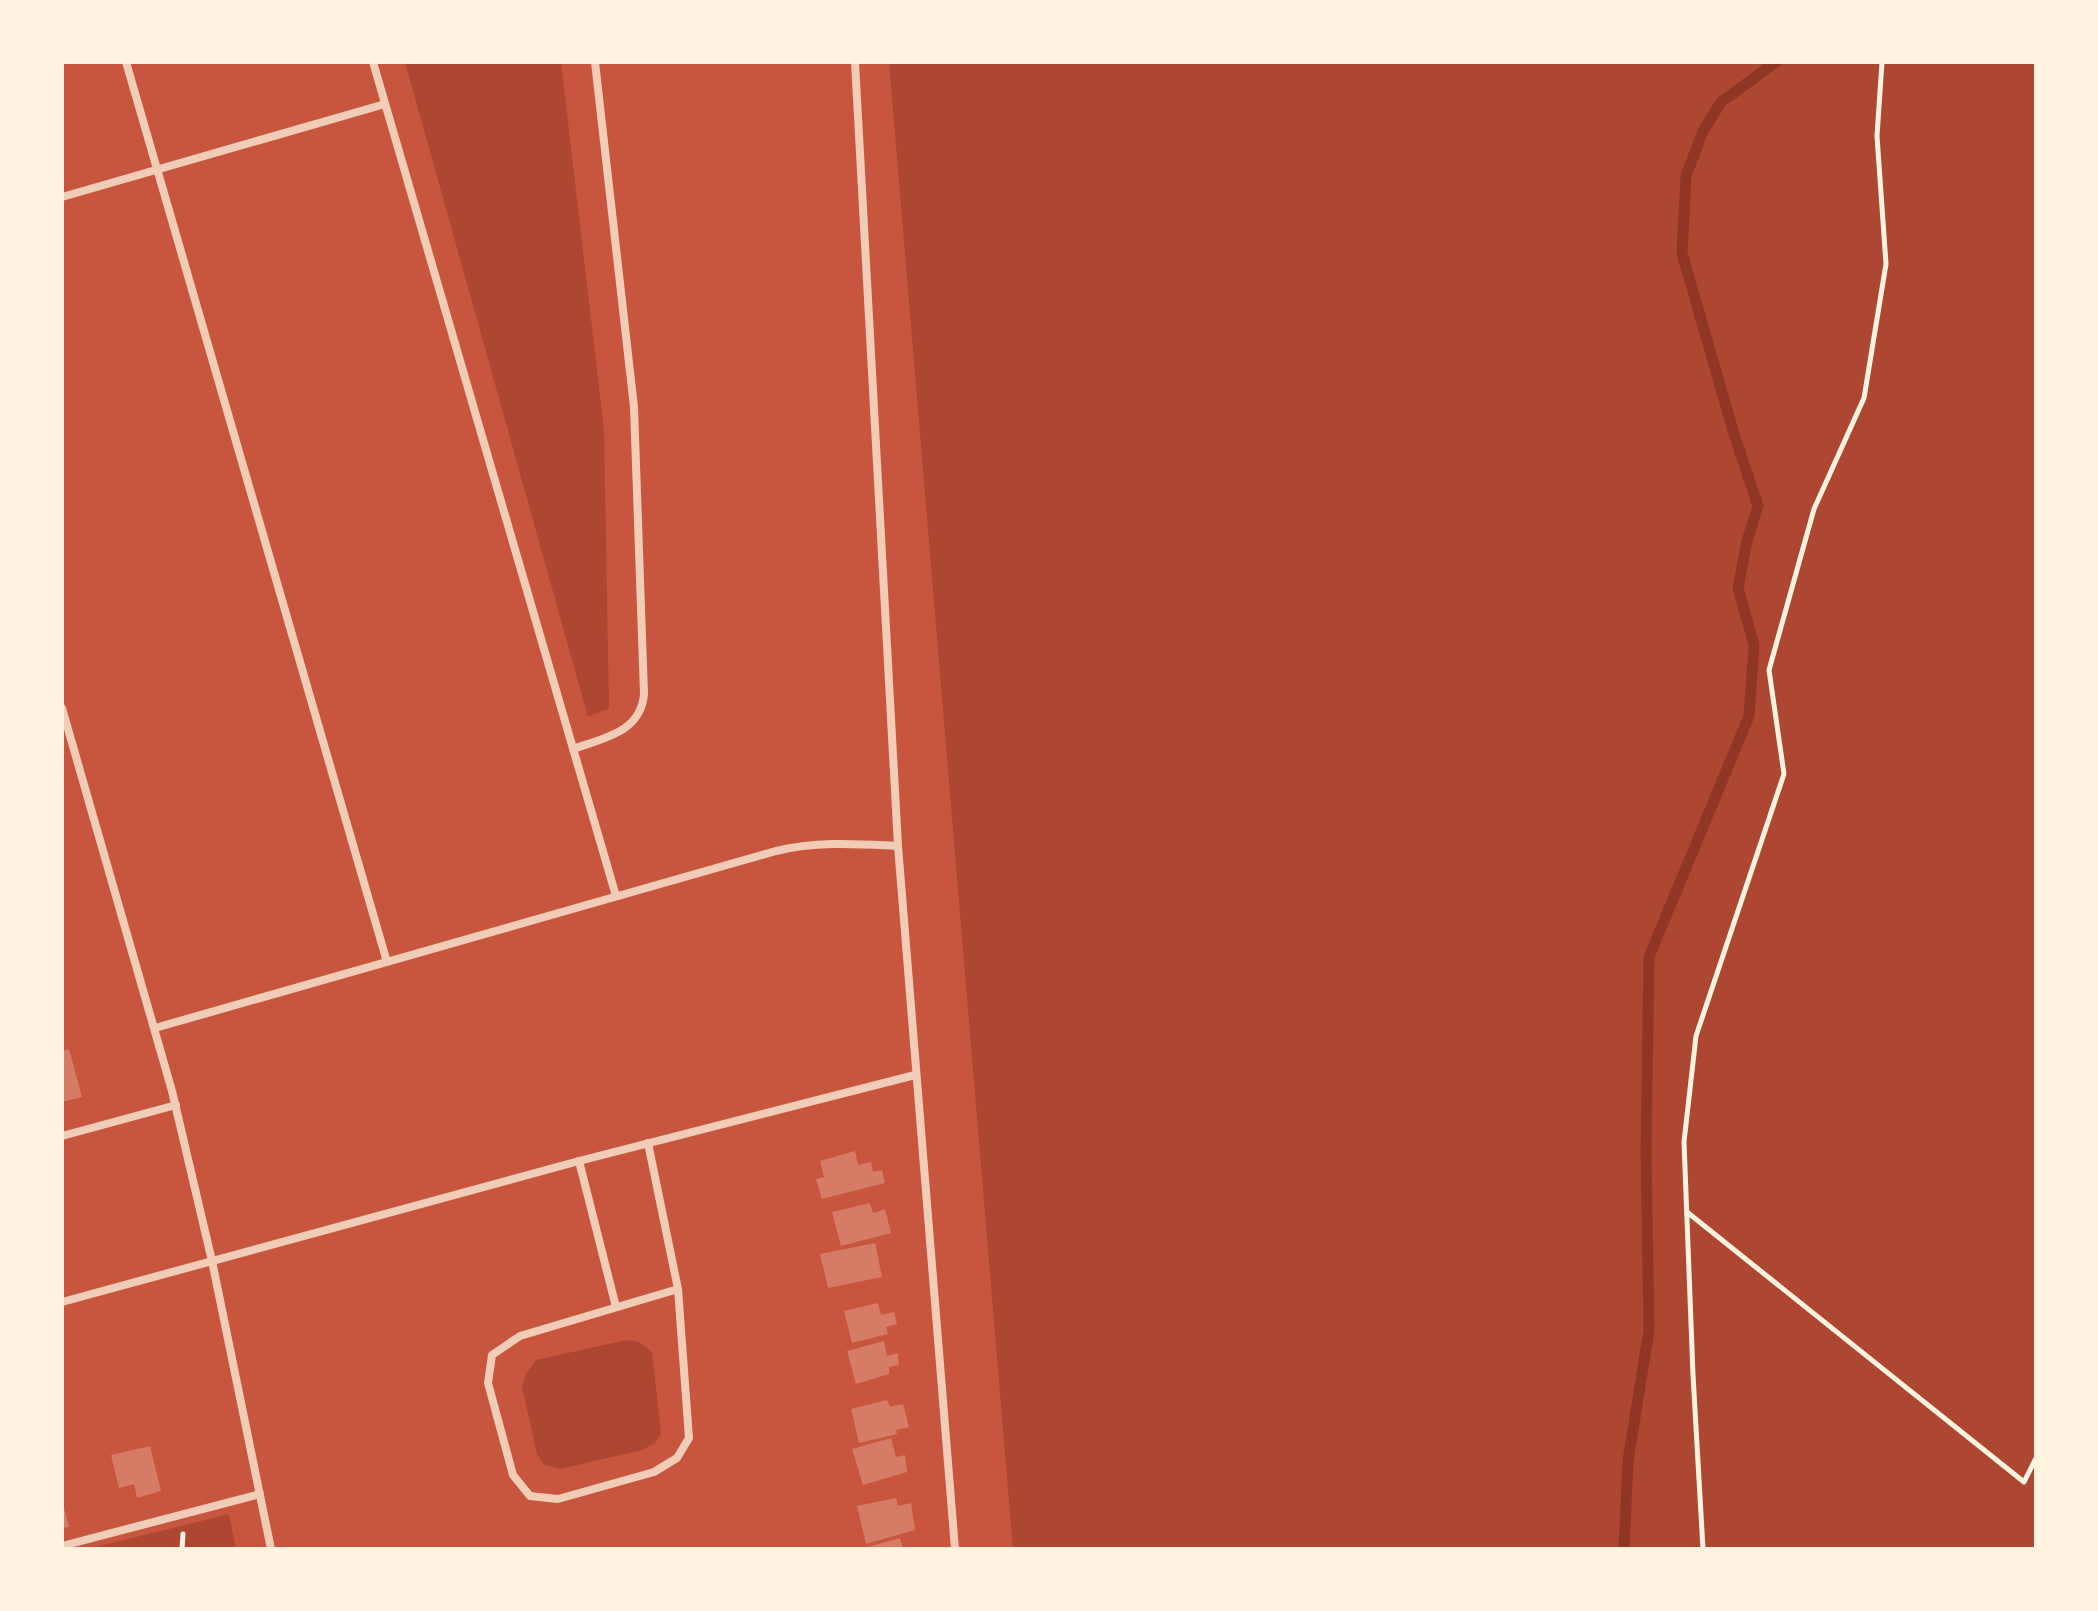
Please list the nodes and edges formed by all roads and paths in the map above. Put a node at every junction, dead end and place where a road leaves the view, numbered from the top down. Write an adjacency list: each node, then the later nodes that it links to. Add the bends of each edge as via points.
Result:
1 (126, 62): 7 (street)
2 (373, 62): 6 (street)
3 (595, 62): 10 (street, via 634,407 644,694 639,717 630,726)
4 (855, 62): 11 (street)
5 (1882, 62): 20 (path, via 1877,136 1886,264 1864,398 1814,509 1769,670 1784,774 1696,1036 1684,1142)
6 (385, 104): 7 (street); 10 (street)
7 (158, 170): 8 (street); 13 (street)
8 (62, 197)
9 (62, 708): 14 (street)
10 (573, 749): 12 (street)
11 (898, 846): 12 (street, via 801,845); 15 (street)
12 (616, 896): 13 (street)
13 (387, 962): 14 (street)
14 (155, 1028): 16 (street)
15 (915, 1075): 18 (street); 29 (street)
16 (176, 1105): 17 (street); 21 (street)
17 (62, 1136)
18 (648, 1143): 19 (street); 22 (street)
19 (579, 1161): 21 (street); 24 (street)
20 (1687, 1212): 25 (path, via 2024,1482); 30 (path)
21 (212, 1261): 23 (street); 26 (street)
22 (678, 1289): 24 (street); 24 (street, via 689,1438 677,1458 654,1472 558,1499 530,1496 513,1475 488,1383 492,1355 520,1336)
23 (62, 1302)
24 (616, 1307)
25 (2036, 1458)
26 (260, 1494): 27 (street); 28 (street)
27 (62, 1546)
28 (271, 1549)
29 (955, 1549)
30 (1703, 1549)

